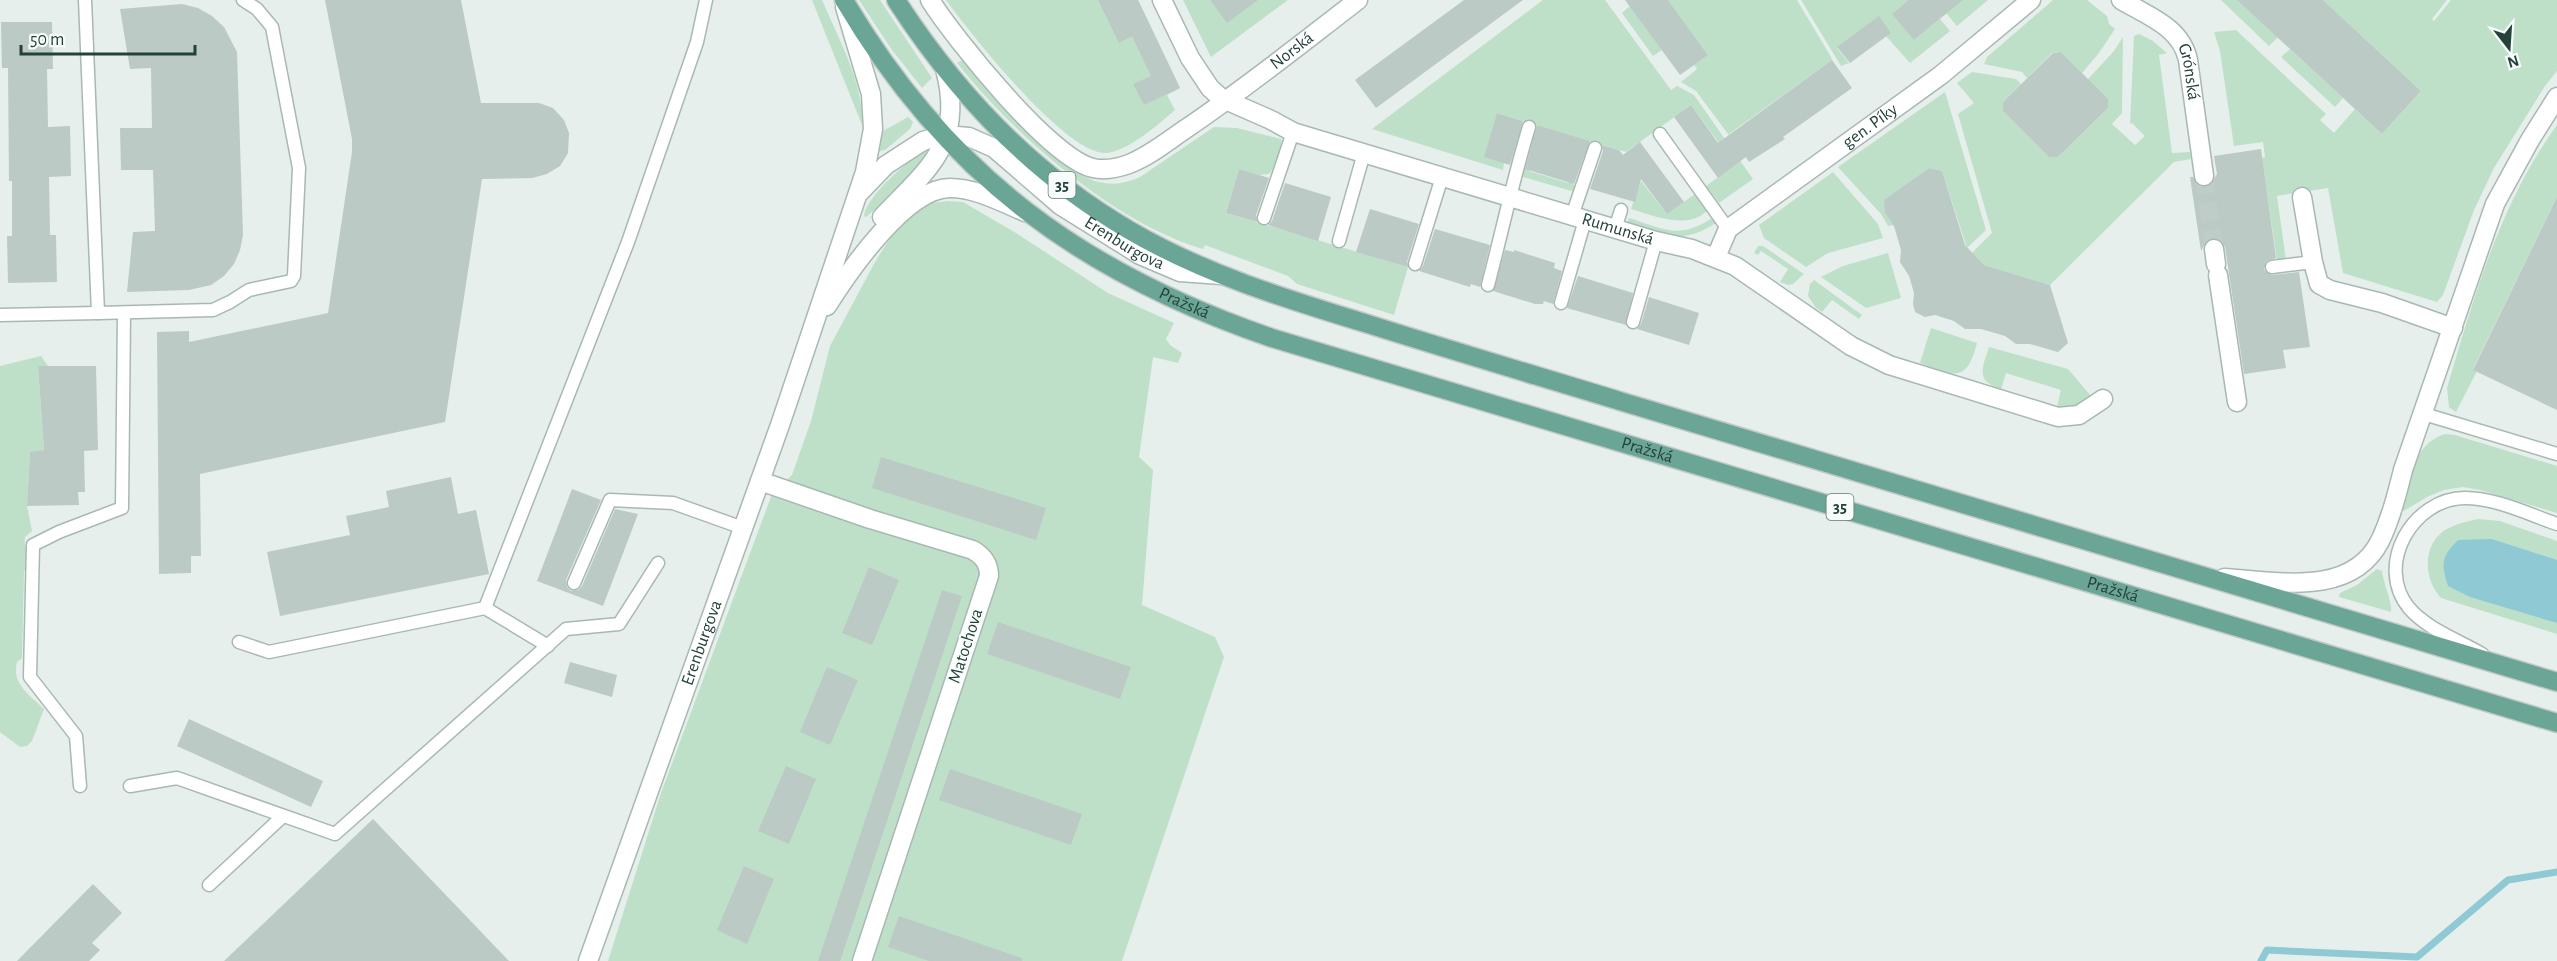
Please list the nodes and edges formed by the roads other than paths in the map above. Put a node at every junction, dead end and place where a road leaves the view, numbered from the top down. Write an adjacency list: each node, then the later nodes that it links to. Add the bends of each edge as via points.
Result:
1 (85, 0): 42 (lane)
2 (243, 0): 43 (lane, via 272,27 299,168 294,276 291,281 249,290 213,310)
3 (706, 0): 58 (lane, via 698,42 628,242)
4 (844, 0): 17 (main road, Pražská / 35, via 896,79); 22 (street, Erenburgova, via 869,84 873,113 869,151)
5 (896, 0): 11 (main road, 35)
6 (930, 0): 13 (street, via 965,48 1025,116 1062,150 1092,168 1111,169 1139,159)
7 (1162, 0): 13 (street, Rumunská, via 1199,73 1210,88)
8 (1358, 0): 13 (street, Norská)
9 (2031, 0): 30 (street, gen. Píky, via 1941,75)
10 (2121, 0): 20 (street, Grónská, via 2163,24 2183,43)
11 (945, 69): 17 (street, Erenburgova, via 951,102); 38 (main road, 35, via 1005,136 1077,198 1168,252)
12 (2557, 97): 47 (street, via 2495,204)
13 (1227, 100): 15 (street, Rumunská)
14 (1528, 127): 24 (lane)
15 (1293, 132): 19 (street, Rumunská); 27 (lane)
16 (1660, 134): 30 (lane)
17 (944, 135): 22 (street, Erenburgova, via 923,141 886,165); 26 (main road, Pražská / 35); 38 (street, Erenburgova, via 986,143 1060,205 1147,259 1180,272); 39 (street, Erenburgova, via 932,166 862,241)
18 (1595, 148): 28 (lane)
19 (1364, 153): 21 (street, Rumunská); 31 (lane)
20 (2204, 176)
21 (1442, 177): 24 (street, Rumunská); 35 (lane)
22 (857, 196): 46 (street, Erenburgova)
23 (2302, 197): 34 (street)
24 (1510, 198): 28 (street, Rumunská); 40 (lane)
25 (1621, 210): 29 (lane)
26 (1029, 214): 39 (street, Erenburgova, via 968,190 935,191 918,199 875,240); 63 (main road, Pražská / 35, via 1128,278 1175,301 1272,338)
27 (1264, 218)
28 (1579, 218): 29 (street, Rumunská); 41 (lane)
29 (1615, 229): 32 (street, Rumunská)
30 (1728, 229): 33 (street)
31 (1339, 241)
32 (1656, 241): 33 (street, Rumunská); 45 (lane)
33 (1716, 257): 48 (street, Rumunská, via 1851,346 1889,364 2058,417 2079,415)
34 (2313, 262): 37 (lane); 47 (street, via 2316,279 2323,287)
35 (1414, 264)
36 (2218, 266): 49 (street)
37 (2272, 267)
38 (1223, 275): 56 (main road, 35, via 1278,296 1479,358)
39 (841, 284): 46 (street, Erenburgova)
40 (1488, 285)
41 (1560, 303)
42 (98, 313): 43 (lane); 44 (lane)
43 (124, 313): 64 (lane, via 122,508 33,545 30,677 76,736)
44 (0, 315)
45 (1633, 322)
46 (815, 325): 52 (street, Erenburgova)
47 (2452, 328): 50 (street)
48 (2103, 399)
49 (2237, 402)
50 (2424, 414): 51 (lane); 56 (street, via 2384,531 2374,551 2360,565 2340,577 2317,582)
51 (2557, 454)
52 (760, 481): 54 (street, Erenburgova); 69 (street, Matochova, via 973,549 989,568)
53 (2557, 524): 61 (lane, via 2491,502 2455,499 2422,513 2402,542 2396,578 2408,607 2426,623)
54 (743, 528): 57 (lane, via 673,503 610,500); 68 (street, Erenburgova)
55 (658, 563): 60 (lane, via 619,624 566,629)
56 (2207, 577): 61 (main road, 35)
57 (574, 583)
58 (485, 608): 59 (lane, via 269,652); 60 (lane)
59 (239, 642)
60 (548, 646): 66 (lane, via 335,834)
61 (2507, 667): 62 (main road, 35)
62 (2557, 682)
63 (2557, 723)
64 (80, 786)
65 (130, 786): 66 (lane, via 177,778)
66 (283, 816): 67 (lane)
67 (208, 885)
68 (588, 961)
69 (862, 961)

